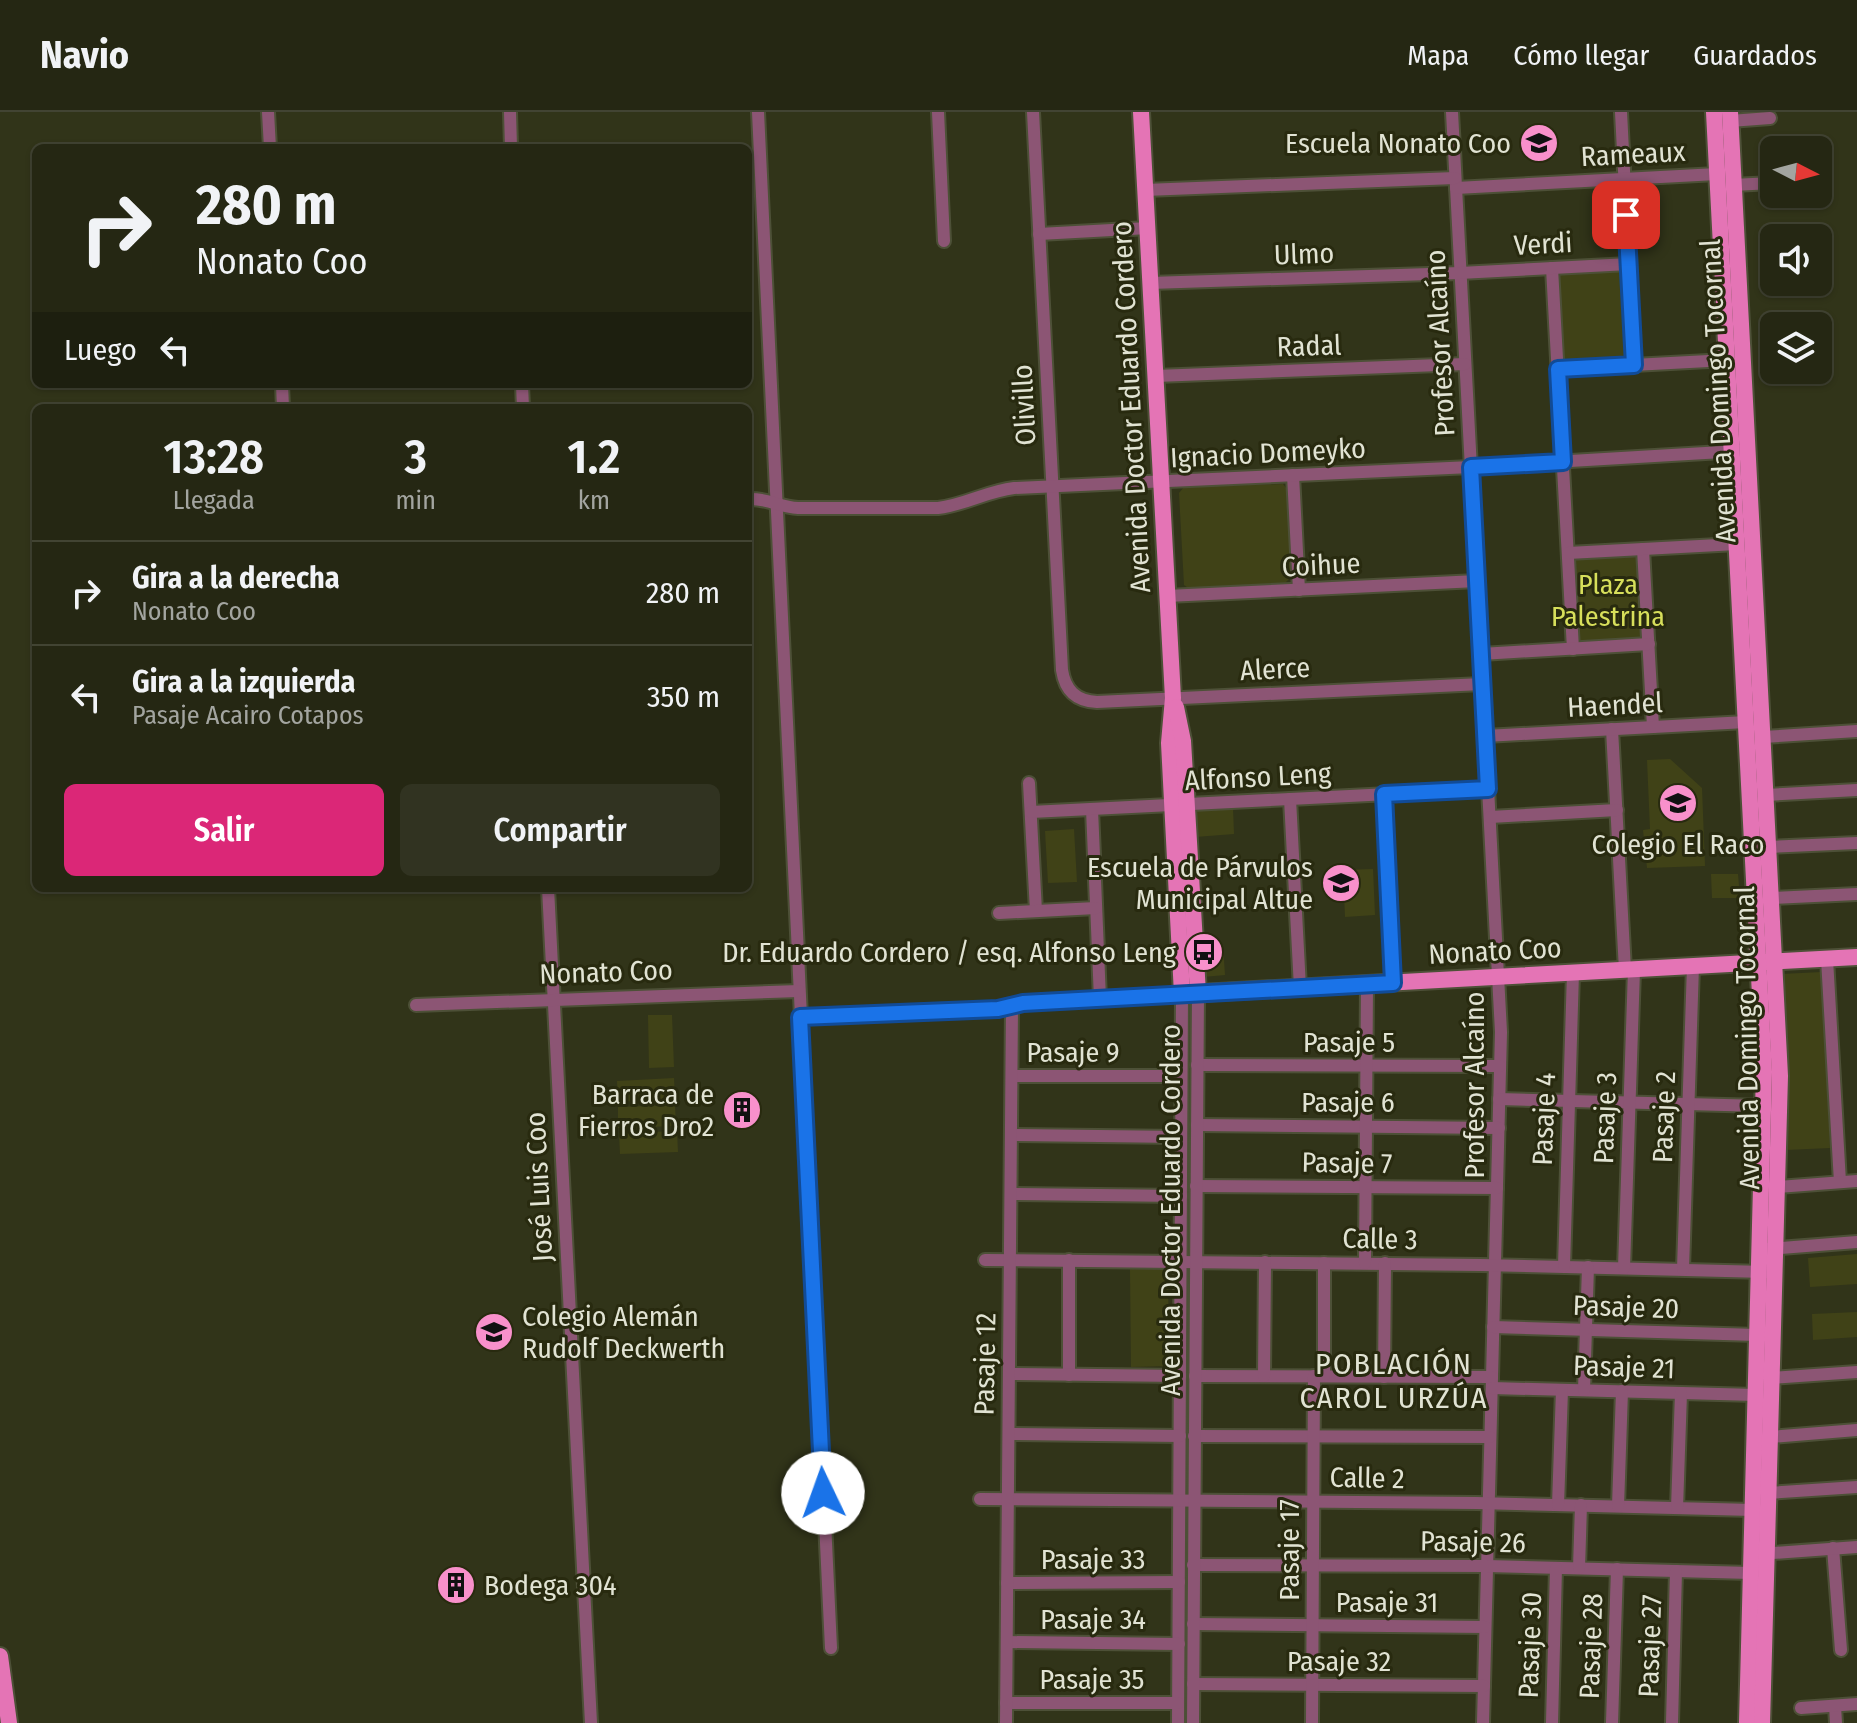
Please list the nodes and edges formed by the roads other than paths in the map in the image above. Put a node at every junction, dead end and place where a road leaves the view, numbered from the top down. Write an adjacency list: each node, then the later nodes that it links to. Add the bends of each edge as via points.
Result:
1 (268, 112): 12 (street)
2 (510, 112): 13 (street)
3 (758, 112): 39 (street)
4 (938, 112): 22 (street)
5 (1033, 112): 21 (street, Olivillo)
6 (1141, 112): 19 (main road, Avenida Doctor Eduardo Cordero)
7 (1452, 112): 16 (street, Profesor Alcaíno)
8 (1621, 112): 15 (street)
9 (1714, 112): 14 (main road, Avenida Domingo Tocornal)
10 (1730, 116): 11 (street); 18 (main road, Avenida Domingo Tocornal)
11 (1770, 118)
12 (270, 144)
13 (511, 144)
14 (1717, 174): 15 (street, Rameaux); 27 (main road, Avenida Domingo Tocornal)
15 (1625, 179): 16 (street, Rameaux); 23 (street)
16 (1455, 183): 19 (street, Rameaux); 25 (street, Profesor Alcaíno)
17 (1760, 184): 18 (street)
18 (1733, 185): 32 (main road, Avenida Domingo Tocornal)
19 (1145, 190): 20 (main road, Avenida Doctor Eduardo Cordero)
20 (1148, 228): 21 (street); 26 (main road, Avenida Doctor Eduardo Cordero)
21 (1039, 234): 37 (street, Olivillo)
22 (944, 241)
23 (1629, 264): 24 (street, Verdi); 29 (street)
24 (1552, 268): 25 (street, Verdi); 30 (street)
25 (1460, 273): 26 (street, Ulmo); 28 (street, Profesor Alcaíno)
26 (1150, 283): 31 (main road, Avenida Doctor Eduardo Cordero)
27 (1727, 360): 29 (street); 32 (main road, Avenida Domingo Tocornal)
28 (1465, 364): 31 (street, Radal); 34 (street, Profesor Alcaíno)
29 (1634, 365): 30 (street)
30 (1558, 369): 33 (street)
31 (1156, 376): 36 (main road, Avenida Doctor Eduardo Cordero)
32 (1740, 451): 33 (street, Ignacio Domeyko); 40 (main road, Avenida Domingo Tocornal); 57 (main road, Avenida Domingo Tocornal)
33 (1563, 462): 34 (street, Ignacio Domeyko); 42 (street)
34 (1471, 467): 35 (street, Ignacio Domeyko); 43 (street, Profesor Alcaíno)
35 (1293, 475): 36 (street, Ignacio Domeyko); 44 (street)
36 (1161, 482): 37 (street, Ignacio Domeyko); 45 (main road, Avenida Doctor Eduardo Cordero)
37 (1052, 487): 39 (street, Ignacio Domeyko, via 1004,489 938,508 798,508); 50 (street, Olivillo, via 1062,670)
38 (752, 499): 39 (street, Ignacio Domeyko)
39 (775, 502): 87 (street)
40 (1737, 544): 41 (street); 52 (main road, Avenida Domingo Tocornal)
41 (1643, 549): 42 (street); 46 (street)
42 (1568, 553): 47 (street)
43 (1477, 581): 44 (street, Coihue); 48 (street, Profesor Alcaíno)
44 (1299, 590): 45 (street, Coihue)
45 (1167, 596): 51 (main road, Avenida Doctor Eduardo Cordero)
46 (1649, 644): 47 (street); 53 (street)
47 (1573, 649): 48 (street)
48 (1481, 654): 49 (street, Profesor Alcaíno)
49 (1482, 684): 51 (street, Alerce); 56 (street, Profesor Alcaíno)
50 (1072, 694): 51 (street, Alerce, via 1090,702)
51 (1173, 698): 64 (main road, Avenida Doctor Eduardo Cordero, via 1169,743)
52 (1746, 722): 53 (street, Haendel); 79 (main road, Avenida Domingo Tocornal)
53 (1653, 727): 54 (street, Haendel)
54 (1612, 729): 56 (street, Haendel); 66 (street, Pasaje 3)
55 (1857, 731): 57 (street)
56 (1485, 736): 59 (street, Profesor Alcaíno)
57 (1763, 737): 62 (main road, Avenida Domingo Tocornal)
58 (1029, 783): 67 (street)
59 (1488, 789): 61 (street, Alfonso Leng); 68 (street, Profesor Alcaíno)
60 (1857, 790): 62 (street)
61 (1384, 794): 63 (street, Alfonso Leng); 84 (street)
62 (1766, 795): 70 (main road, Avenida Domingo Tocornal)
63 (1290, 799): 64 (street, Alfonso Leng); 86 (street)
64 (1179, 805): 65 (street, Alfonso Leng); 88 (main road, Avenida Doctor Eduardo Cordero)
65 (1092, 809): 67 (street, Alfonso Leng); 74 (street)
66 (1617, 810): 68 (street); 81 (street, Pasaje 3)
67 (1031, 812): 75 (street)
68 (1490, 817): 83 (street, Profesor Alcaíno)
69 (1857, 843): 70 (street)
70 (1768, 847): 73 (main road, Avenida Domingo Tocornal)
71 (548, 892): 90 (street, José Luis Coo)
72 (1857, 894): 73 (street)
73 (1771, 898): 79 (main road, Avenida Domingo Tocornal)
74 (1096, 908): 75 (street); 89 (street)
75 (1036, 911): 76 (street)
76 (999, 913)
77 (1857, 957): 78 (main road, Nonato Coo)
78 (1827, 959): 79 (main road, Nonato Coo); 110 (street)
79 (1767, 962): 80 (main road, Nonato Coo); 103 (main road, Avenida Domingo Tocornal); 113 (main road, Avenida Domingo Tocornal, via 1780,1076)
80 (1693, 966): 81 (main road, Nonato Coo); 102 (street, Pasaje 2)
81 (1629, 970): 82 (main road, Nonato Coo); 101 (street, Pasaje 3)
82 (1573, 973): 83 (main road, Nonato Coo); 100 (street, Pasaje 4)
83 (1498, 977): 84 (main road, Nonato Coo); 96 (street, Profesor Alcaíno)
84 (1393, 983): 85 (main road, Nonato Coo)
85 (1367, 984): 86 (main road, Nonato Coo); 95 (street)
86 (1300, 988): 88 (main road, Nonato Coo)
87 (799, 991): 90 (street, Nonato Coo); 93 (street)
88 (1190, 994): 89 (street, Nonato Coo); 94 (street, Avenida Doctor Eduardo Cordero); 98 (street, Avenida Doctor Eduardo Cordero)
89 (1100, 999): 92 (street, Nonato Coo)
90 (553, 1000): 91 (street, Nonato Coo); 202 (street, José Luis Coo)
91 (416, 1005)
92 (1012, 1005): 93 (street, Nonato Coo); 97 (street, Pasaje 12)
93 (800, 1017): 190 (street)
94 (1197, 1065): 95 (street, Pasaje 5); 104 (street, Avenida Doctor Eduardo Cordero)
95 (1367, 1066): 96 (street, Pasaje 5); 105 (street)
96 (1500, 1066): 99 (street, Profesor Alcaíno)
97 (1012, 1076): 98 (street, Pasaje 9); 107 (street, Pasaje 12)
98 (1181, 1076): 108 (street, Avenida Doctor Eduardo Cordero)
99 (1499, 1099): 100 (street); 106 (street, Profesor Alcaíno)
100 (1569, 1101): 101 (street); 129 (street, Pasaje 4)
101 (1629, 1102): 102 (street); 131 (street, Pasaje 3)
102 (1689, 1104): 103 (street); 132 (street, Pasaje 2)
103 (1763, 1106): 118 (main road, Avenida Domingo Tocornal)
104 (1197, 1125): 105 (street, Pasaje 6); 111 (street, Avenida Doctor Eduardo Cordero)
105 (1366, 1127): 106 (street, Pasaje 6); 112 (street)
106 (1499, 1128): 114 (street, Profesor Alcaíno)
107 (1011, 1135): 108 (street); 115 (street, Pasaje 12)
108 (1181, 1137): 116 (street, Avenida Doctor Eduardo Cordero)
109 (1857, 1181): 110 (street)
110 (1840, 1182): 113 (street)
111 (1196, 1186): 112 (street, Pasaje 7); 123 (street, Avenida Doctor Eduardo Cordero)
112 (1365, 1187): 114 (street, Pasaje 7); 126 (street)
113 (1777, 1187): 118 (main road, Avenida Domingo Tocornal)
114 (1497, 1188): 128 (street, Profesor Alcaíno)
115 (1011, 1194): 116 (street); 120 (street, Pasaje 12)
116 (1181, 1196): 122 (street, Avenida Doctor Eduardo Cordero)
117 (1857, 1242): 118 (street)
118 (1767, 1249): 133 (main road, Avenida Domingo Tocornal)
119 (985, 1260): 120 (street, Calle 3)
120 (1010, 1260): 121 (street, Calle 3); 138 (street, Pasaje 12)
121 (1069, 1260): 122 (street, Calle 3); 139 (street)
122 (1181, 1261): 123 (street, Calle 3); 140 (street, Avenida Doctor Eduardo Cordero)
123 (1196, 1262): 124 (street, Calle 3); 141 (street, Avenida Doctor Eduardo Cordero)
124 (1265, 1262): 125 (street, Calle 3); 142 (street)
125 (1324, 1263): 126 (street, Calle 3); 143 (street, Pasaje 17)
126 (1365, 1263): 127 (street, Calle 3)
127 (1385, 1263): 128 (street, Calle 3); 144 (street)
128 (1495, 1265): 129 (street, Calle 3); 134 (street, Profesor Alcaíno)
129 (1564, 1266): 130 (street, Calle 3)
130 (1588, 1267): 131 (street, Calle 3); 135 (street)
131 (1624, 1268): 132 (street, Calle 3)
132 (1683, 1269): 133 (street, Calle 3)
133 (1767, 1272): 136 (main road, Avenida Domingo Tocornal); 145 (main road, Avenida Domingo Tocornal)
134 (1493, 1327): 135 (street, Pasaje 20); 146 (street, Profesor Alcaíno)
135 (1586, 1329): 136 (street, Pasaje 20); 148 (street)
136 (1757, 1335): 151 (main road, Avenida Domingo Tocornal)
137 (1857, 1372): 145 (street)
138 (1009, 1374): 139 (street); 153 (street, Pasaje 12)
139 (1069, 1375): 140 (street)
140 (1180, 1376): 154 (street, Avenida Doctor Eduardo Cordero)
141 (1195, 1376): 142 (street, Pasaje 21); 155 (street, Avenida Doctor Eduardo Cordero)
142 (1264, 1376): 143 (street, Pasaje 21)
143 (1319, 1376): 144 (street, Pasaje 21); 156 (street, Pasaje 17)
144 (1384, 1377): 146 (street, Pasaje 21)
145 (1771, 1378): 158 (main road, Avenida Domingo Tocornal)
146 (1492, 1382): 147 (street, Pasaje 21); 157 (street, Profesor Alcaíno)
147 (1562, 1390): 148 (street, Pasaje 21); 167 (street)
148 (1584, 1390): 149 (street, Pasaje 21)
149 (1622, 1391): 150 (street, Pasaje 21); 169 (street)
150 (1681, 1393): 151 (street, Pasaje 21); 170 (street)
151 (1756, 1395): 171 (main road, Avenida Domingo Tocornal)
152 (1857, 1430): 158 (street)
153 (1009, 1434): 154 (street); 162 (street, Pasaje 12)
154 (1180, 1436): 163 (street, Avenida Doctor Eduardo Cordero)
155 (1194, 1436): 156 (street); 164 (street, Avenida Doctor Eduardo Cordero)
156 (1314, 1436): 157 (street); 165 (street, Pasaje 17)
157 (1490, 1437): 166 (street, Profesor Alcaíno)
158 (1770, 1437): 160 (main road, Avenida Domingo Tocornal)
159 (1857, 1487): 160 (street)
160 (1768, 1493): 174 (main road, Avenida Domingo Tocornal)
161 (980, 1499): 162 (street, Calle 2)
162 (1008, 1499): 163 (street, Calle 2); 184 (street, Pasaje 12)
163 (1179, 1500): 164 (street, Calle 2); 183 (street, Avenida Doctor Eduardo Cordero)
164 (1194, 1500): 165 (street, Calle 2); 175 (street, Avenida Doctor Eduardo Cordero)
165 (1313, 1501): 166 (street, Calle 2); 176 (street, Pasaje 17)
166 (1489, 1503): 167 (street, Calle 2); 177 (street, Profesor Alcaíno)
167 (1558, 1505): 168 (street, Calle 2)
168 (1581, 1505): 169 (street, Calle 2); 179 (street)
169 (1618, 1506): 170 (street, Calle 2)
170 (1677, 1508): 171 (street, Calle 2)
171 (1753, 1510): 174 (main road, Avenida Domingo Tocornal)
172 (1857, 1547): 173 (street)
173 (1833, 1548): 174 (street); 191 (street)
174 (1759, 1554): 182 (main road, Avenida Domingo Tocornal); 212 (main road, Avenida Domingo Tocornal)
175 (1193, 1565): 176 (street, Pasaje 26); 185 (street, Avenida Doctor Eduardo Cordero)
176 (1313, 1565): 177 (street, Pasaje 26); 186 (street, Pasaje 17)
177 (1487, 1566): 178 (street, Pasaje 26); 187 (street, Profesor Alcaíno)
178 (1556, 1568): 179 (street, Pasaje 26); 208 (street, Pasaje 30)
179 (1579, 1568): 180 (street, Pasaje 26)
180 (1617, 1569): 181 (street, Pasaje 26); 209 (street, Pasaje 28)
181 (1676, 1571): 182 (street, Pasaje 26); 210 (street, Pasaje 27)
182 (1751, 1573): 211 (main road, Avenida Domingo Tocornal)
183 (1179, 1582): 184 (street, Pasaje 33); 189 (street, Avenida Doctor Eduardo Cordero)
184 (1007, 1583): 188 (street, Pasaje 12)
185 (1193, 1624): 186 (street, Pasaje 31); 193 (street, Avenida Doctor Eduardo Cordero)
186 (1312, 1625): 187 (street, Pasaje 31); 194 (street, Pasaje 17)
187 (1485, 1627): 195 (street, Profesor Alcaíno)
188 (1007, 1642): 189 (street, Pasaje 34); 196 (street, Pasaje 12)
189 (1179, 1644): 197 (street, Avenida Doctor Eduardo Cordero)
190 (831, 1648)
191 (1841, 1650)
192 (0, 1656): 201 (main road)
193 (1193, 1684): 194 (street, Pasaje 32); 205 (street, Avenida Doctor Eduardo Cordero)
194 (1312, 1685): 195 (street, Pasaje 32); 206 (street, Pasaje 17)
195 (1484, 1686): 207 (street, Profesor Alcaíno)
196 (1006, 1703): 197 (street, Pasaje 35); 203 (street, Pasaje 12)
197 (1178, 1703): 204 (street, Avenida Doctor Eduardo Cordero)
198 (1857, 1704): 199 (street)
199 (1835, 1706): 200 (street); 213 (street)
200 (1801, 1708)
201 (9, 1723)
202 (591, 1723)
203 (1006, 1723)
204 (1178, 1723)
205 (1193, 1723)
206 (1312, 1723)
207 (1483, 1723)
208 (1552, 1723)
209 (1612, 1723)
210 (1672, 1723)
211 (1747, 1723)
212 (1762, 1723)
213 (1836, 1723)

